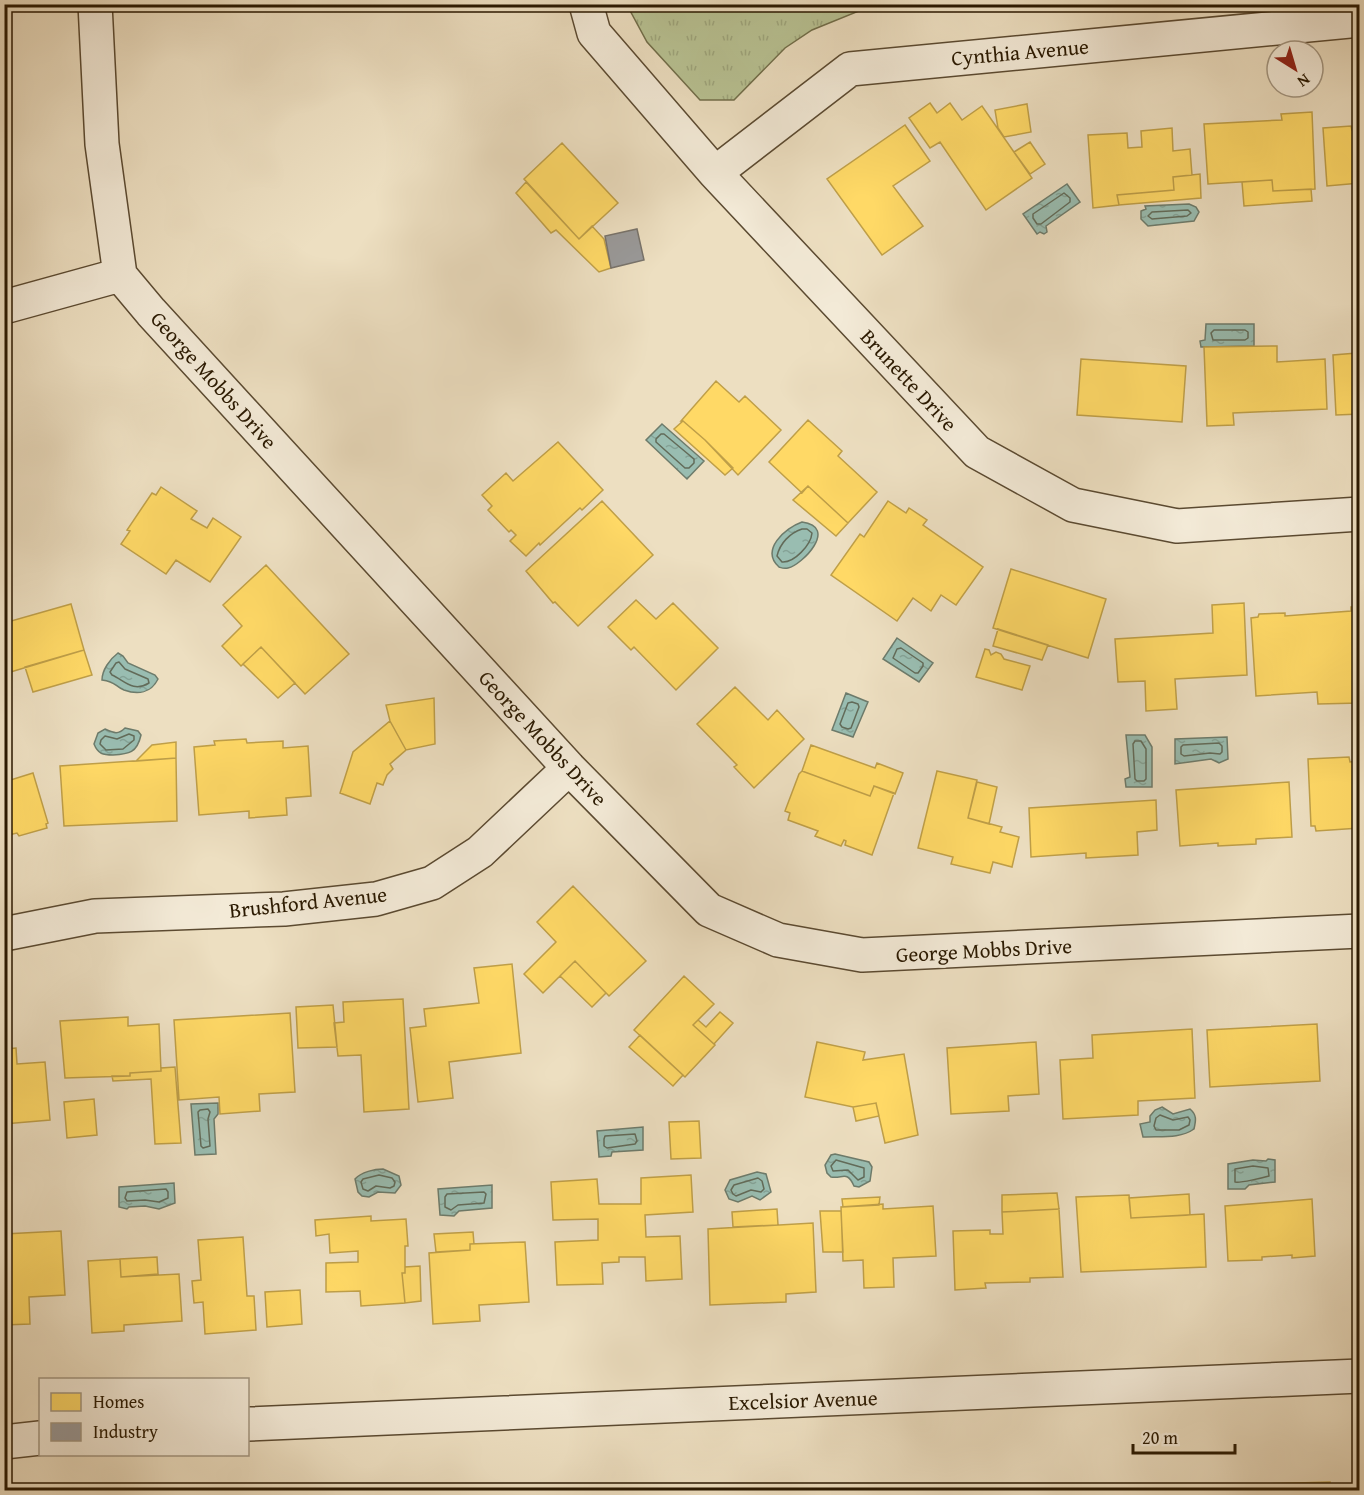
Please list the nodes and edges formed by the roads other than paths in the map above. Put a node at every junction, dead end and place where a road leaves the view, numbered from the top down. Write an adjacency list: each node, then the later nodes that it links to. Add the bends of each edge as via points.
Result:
1 (94, 4): 5 (street, via 102,144)
2 (586, 4): 4 (street, Brunette Drive, via 594,33)
3 (1359, 20): 4 (street, Cynthia Avenue, via 850,69)
4 (715, 173): 7 (street, Brunette Drive, via 977,452 1073,505 1177,526)
5 (120, 275): 6 (street); 8 (street, George Mobbs Drive)
6 (4, 307)
7 (1359, 514)
8 (569, 768): 9 (street, George Mobbs Drive, via 709,910 778,940 862,955); 10 (street, Brushford Avenue, via 480,852 432,883 398,893 284,909 95,916)
9 (1359, 931)
10 (4, 934)
11 (1359, 1376): 12 (street, Excelsior Avenue)
12 (249, 1424)
13 (39, 1438): 14 (street)
14 (4, 1442)

